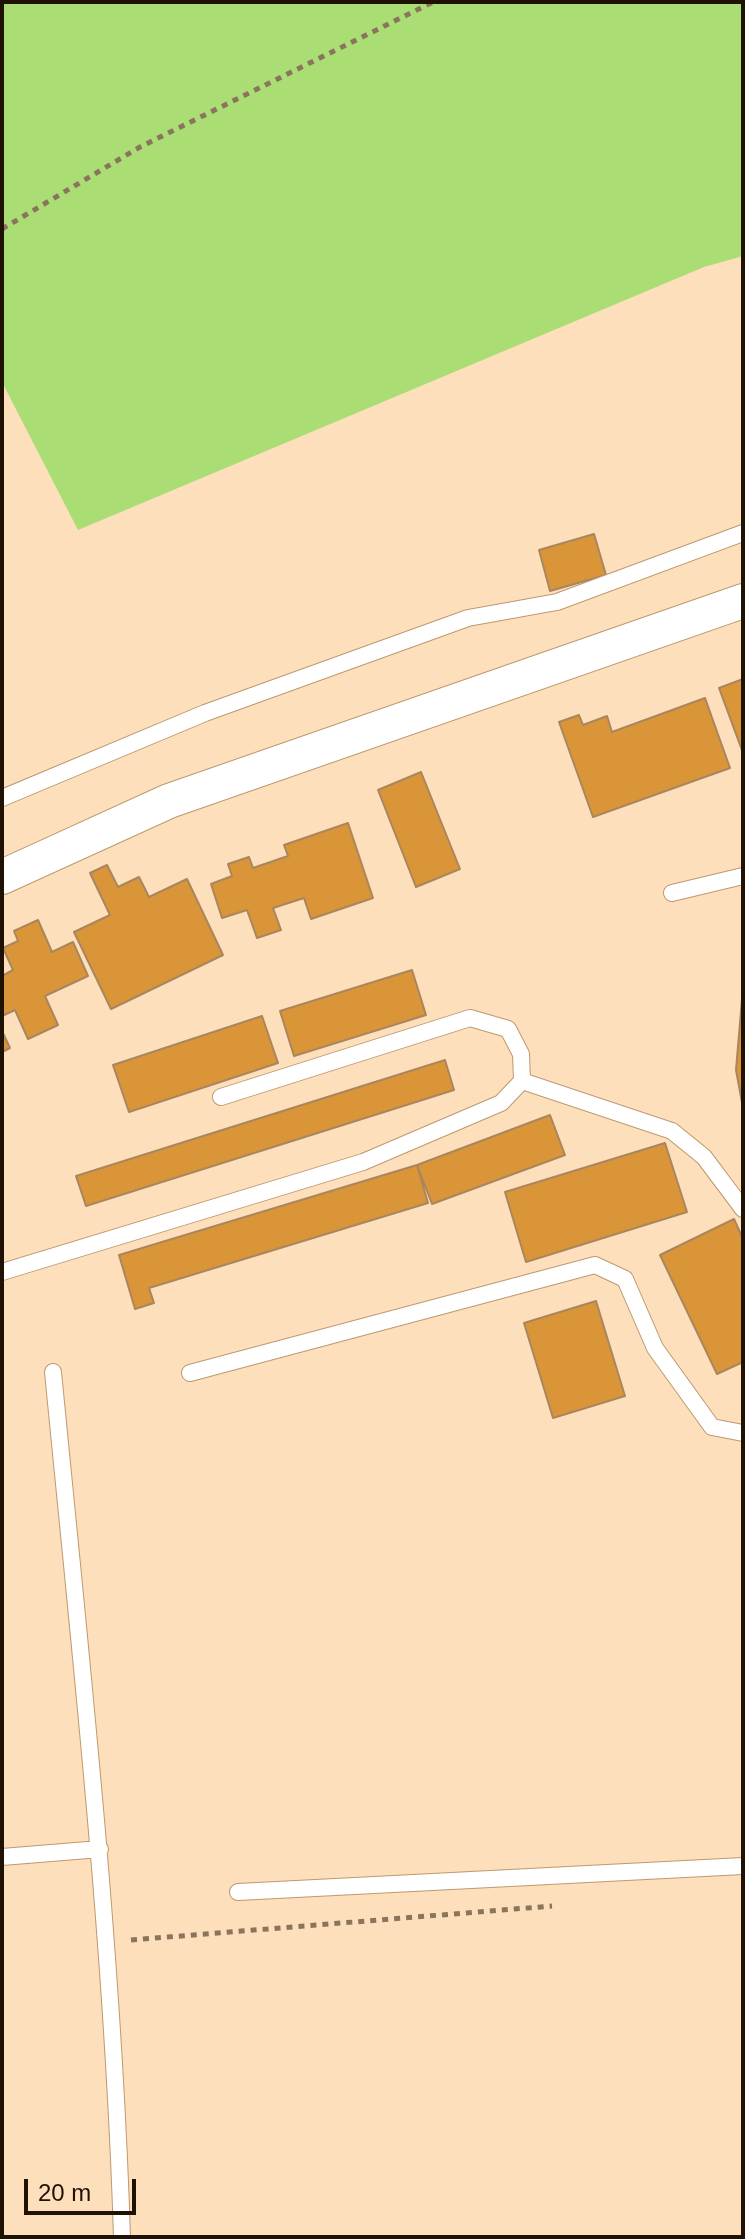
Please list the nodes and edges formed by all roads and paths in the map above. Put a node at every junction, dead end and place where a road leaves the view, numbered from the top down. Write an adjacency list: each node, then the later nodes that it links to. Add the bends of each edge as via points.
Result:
1 (433, 2): 2 (path, via 140,147)
2 (2, 229)
3 (743, 533): 5 (lane, via 557,602 453,623 205,713)
4 (743, 601): 7 (street, via 169,801)
5 (2, 798)
6 (743, 876): 8 (lane)
7 (2, 877)
8 (672, 893)
9 (522, 1081): 10 (lane, via 521,1054 508,1029 470,1018); 11 (lane, via 672,1131 704,1157); 12 (lane, via 501,1103 363,1162)
10 (221, 1097)
11 (743, 1209)
12 (2, 1272)
13 (53, 1372): 16 (lane)
14 (190, 1373): 15 (lane, via 595,1265 625,1279 655,1348 712,1427)
15 (743, 1433)
16 (100, 1849): 17 (lane); 21 (lane)
17 (2, 1857)
18 (743, 1866): 19 (lane)
19 (238, 1892)
20 (568, 1905): 21 (path)
21 (107, 1942): 22 (lane)
22 (122, 2237)

